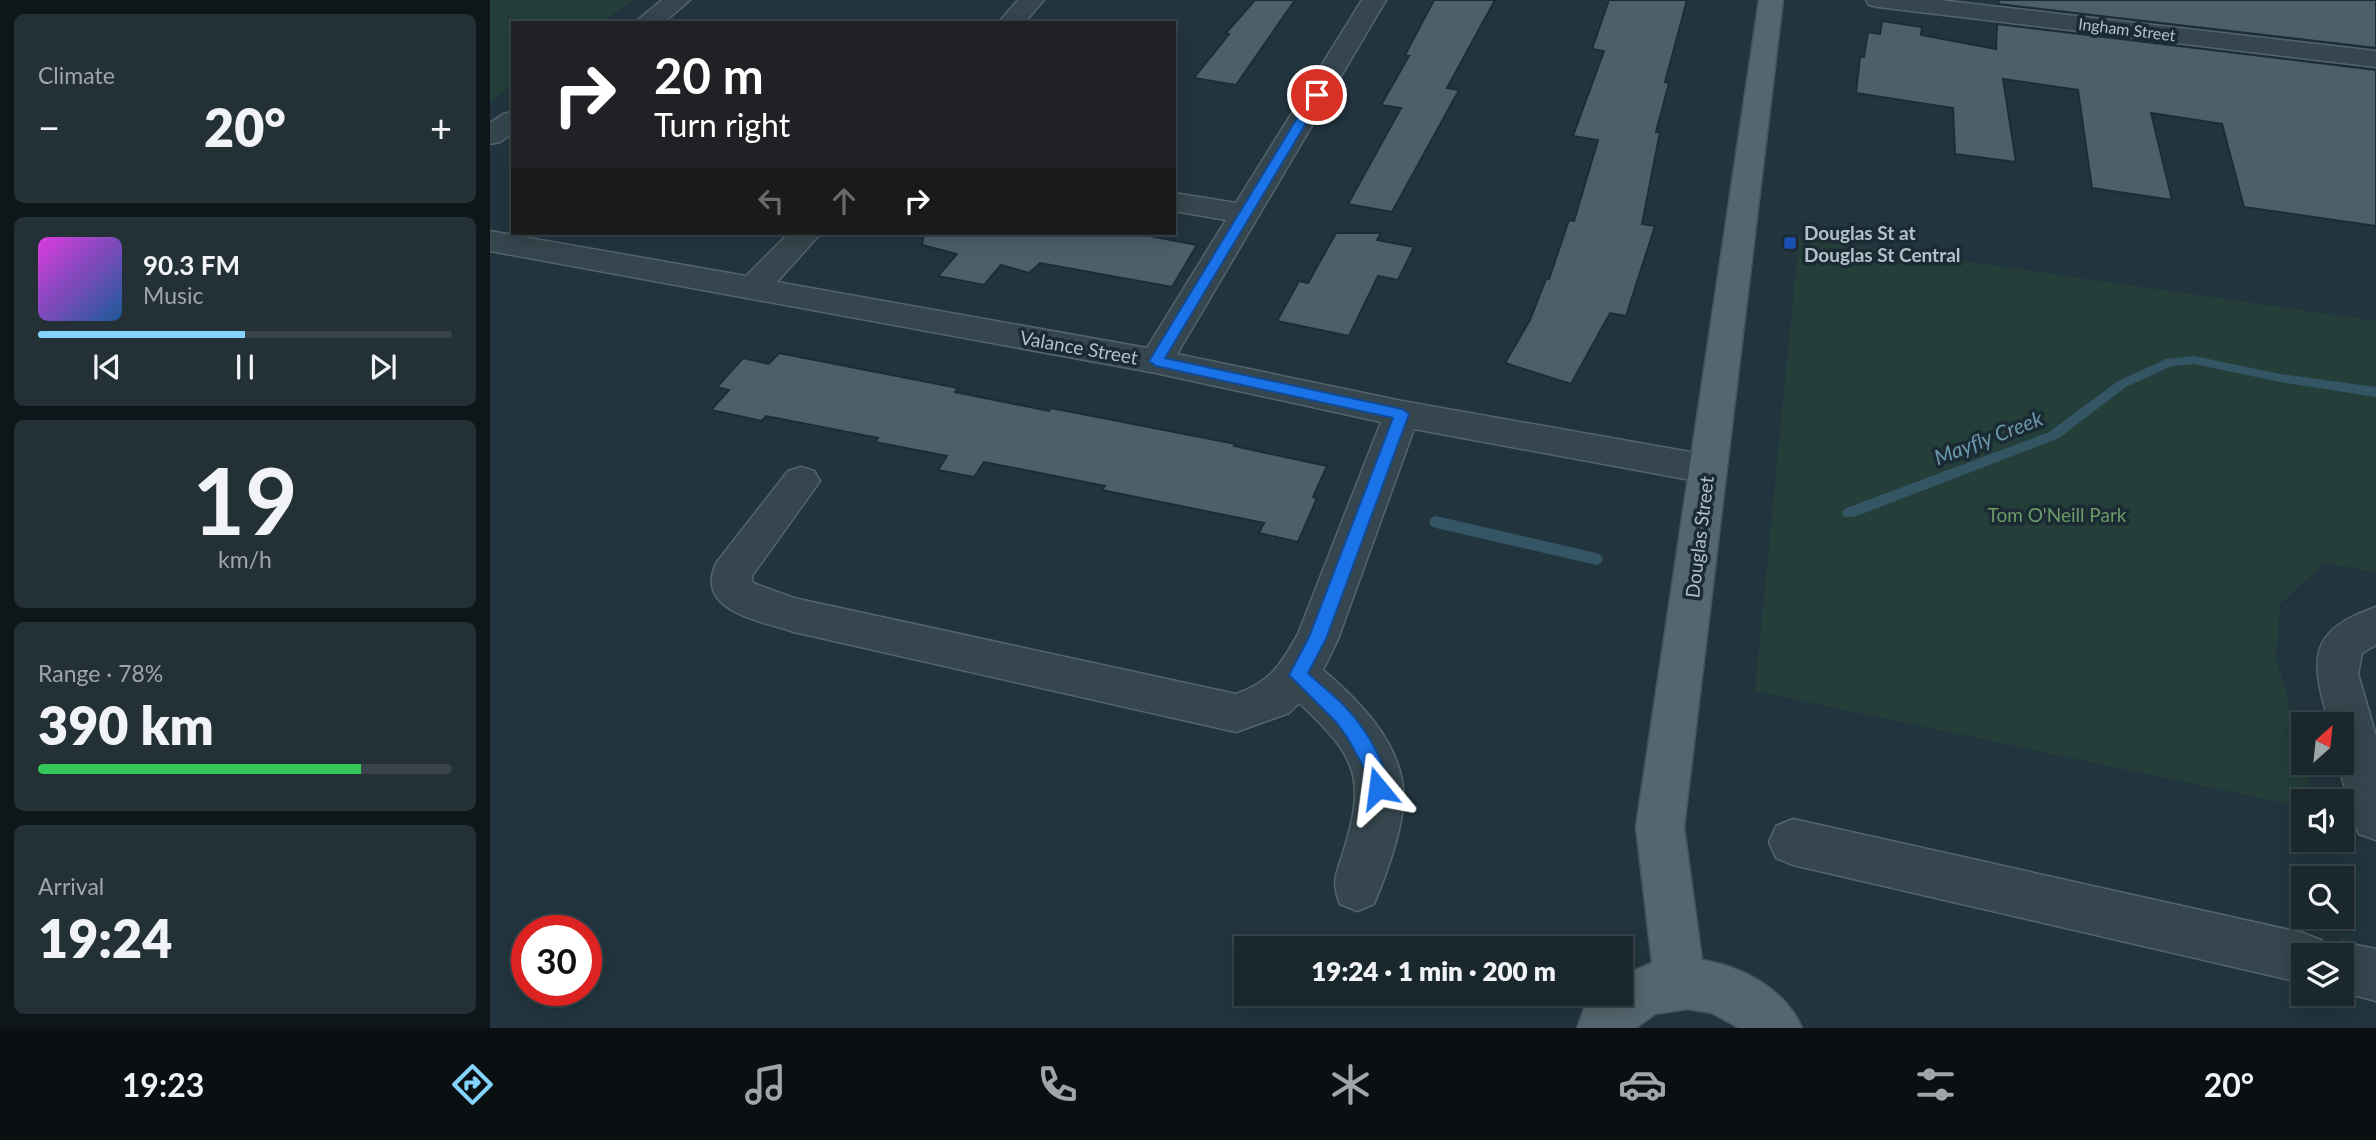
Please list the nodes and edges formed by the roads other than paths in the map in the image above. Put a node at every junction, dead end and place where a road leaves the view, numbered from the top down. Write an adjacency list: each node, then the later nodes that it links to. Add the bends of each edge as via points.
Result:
1 (678, 0): 6 (street)
2 (1032, 0): 7 (street)
3 (1374, 0): 12 (street)
4 (1771, 0): 18 (main road, Douglas Street)
5 (1878, 0): 8 (street, Ingham Street)
6 (649, 21)
7 (1012, 21)
8 (2376, 59)
9 (511, 121): 10 (street)
10 (490, 136)
11 (1176, 202): 12 (street)
12 (1247, 214): 16 (street)
13 (804, 235): 15 (street)
14 (490, 241): 15 (street, Valance Street)
15 (753, 288): 16 (street, Valance Street)
16 (1156, 361): 17 (street, Valance Street)
17 (1402, 414): 18 (street, Valance Street); 21 (street, via 1317,639)
18 (1707, 469): 28 (main road, Douglas Street, via 1660,827)
19 (801, 481): 21 (street, via 731,573 734,592 750,601 794,615 1236,713 1274,699)
20 (2376, 624): 22 (street, via 2343,643 2337,674)
21 (1298, 675): 24 (street, via 1343,716 1377,771 1379,806)
22 (2376, 818)
23 (1793, 842): 25 (street)
24 (1357, 887)
25 (2291, 955)
26 (2354, 970): 27 (street)
27 (2376, 975)
28 (1680, 982): 29 (main road, via 1631,997); 30 (main road, via 1720,988 1758,1009)
29 (1603, 1028)
30 (1776, 1028)

